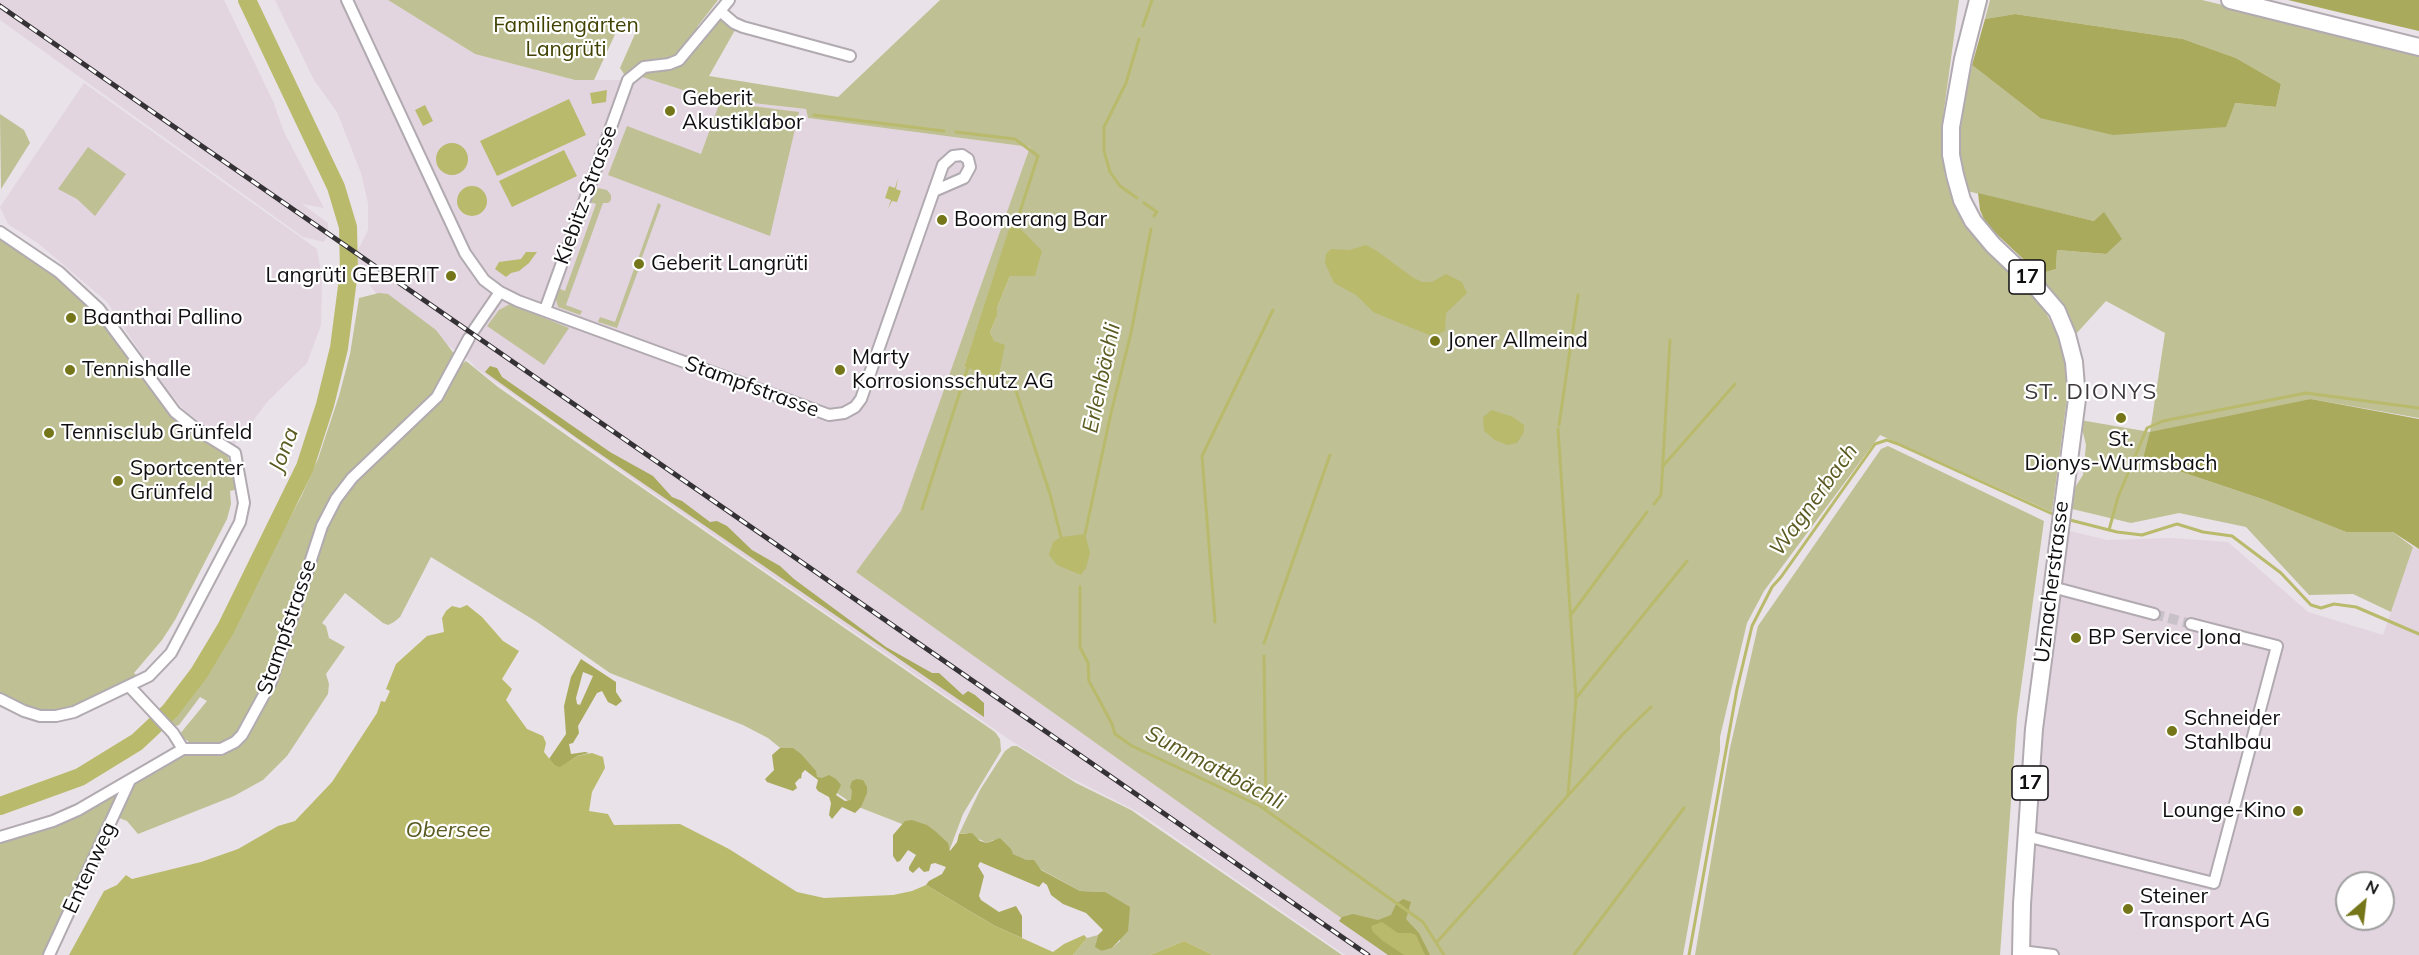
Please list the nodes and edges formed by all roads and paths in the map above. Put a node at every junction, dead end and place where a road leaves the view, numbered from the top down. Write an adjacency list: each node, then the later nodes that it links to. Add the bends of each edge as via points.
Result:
1 (347, 0): 10 (street, Stampfstrasse, via 465,253 484,280)
2 (729, 0): 5 (street)
3 (1978, 0): 12 (main road, Uznacherstrasse / 17, via 1951,127 1951,155 1962,200 1993,245 2057,311 2074,362 2077,399)
4 (2230, 0): 6 (main road)
5 (720, 11): 7 (street, via 743,27); 11 (street, Kiebitz-Strasse, via 679,60 644,67 628,80)
6 (2414, 44)
7 (850, 56)
8 (934, 191): 11 (street, Stampfstrasse, via 868,384 861,399 844,413 829,415)
9 (0, 232): 15 (street, via 59,272 91,301 176,412 235,453 244,503 240,522 171,653 148,676)
10 (500, 292): 11 (street, Stampfstrasse); 17 (street, Stampfstrasse, via 438,396 352,477 336,499 322,526 271,682 242,735 222,749)
11 (545, 310)
12 (2052, 587): 13 (street); 19 (main road, Uznacherstrasse / 17, via 2034,729)
13 (2154, 614)
14 (2191, 624): 19 (street, via 2277,646 2214,883)
15 (129, 686): 16 (street, via 74,712 56,716 40,716); 17 (street)
16 (0, 699)
17 (183, 749): 18 (street)
18 (130, 780): 20 (street, via 53,821); 22 (street, Entenweg)
19 (2026, 836): 21 (main road, Uznacherstrasse / 17)
20 (0, 837)
21 (2021, 953): 23 (street)
22 (49, 955)
23 (2053, 955)

